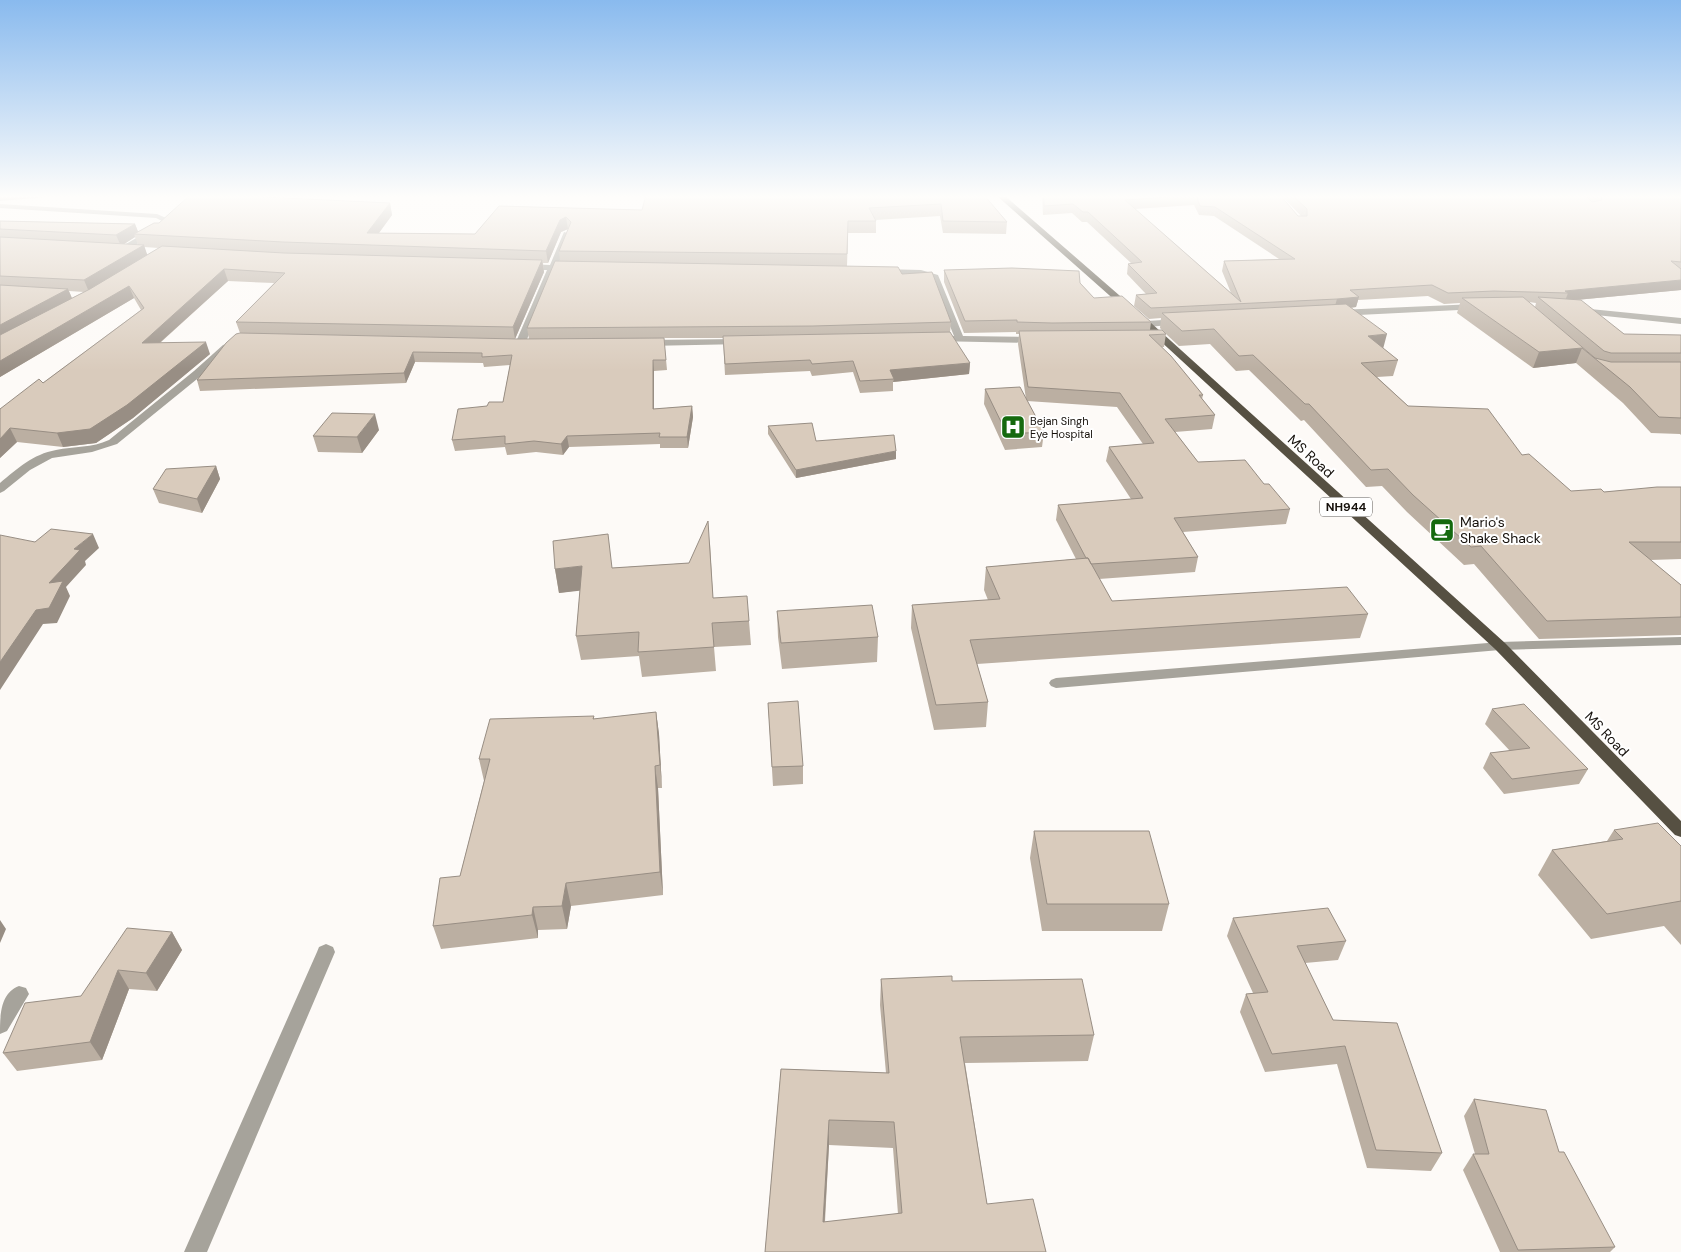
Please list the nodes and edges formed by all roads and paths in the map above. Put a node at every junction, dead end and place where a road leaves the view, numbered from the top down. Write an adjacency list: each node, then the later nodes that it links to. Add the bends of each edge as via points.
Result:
1 (558, 253): 4 (street)
2 (1066, 253): 12 (highway, MS Road / NH944)
3 (514, 267): 4 (street)
4 (551, 268): 5 (street); 21 (street)
5 (581, 268)
6 (871, 272): 13 (street, via 921,273 935,277)
7 (1490, 306): 9 (street)
8 (1568, 310): 11 (street)
9 (1327, 313)
10 (1192, 321): 12 (street)
11 (1681, 321)
12 (1148, 324): 15 (highway, MS Road / NH944)
13 (959, 338): 16 (street); 18 (street)
14 (1143, 338): 15 (street)
15 (1162, 338): 24 (highway, MS Road / NH944)
16 (930, 339)
17 (235, 340): 22 (street, via 114,442 101,449 45,456)
18 (1042, 340)
19 (754, 342): 20 (street)
20 (637, 343)
21 (520, 344)
22 (1, 488)
23 (1681, 641): 24 (street)
24 (1500, 646): 25 (street); 26 (highway, MS Road / NH944)
25 (1056, 683)
26 (1681, 832)
27 (326, 952): 30 (street)
28 (19, 994): 29 (street)
29 (0, 1025)
30 (195, 1252)

